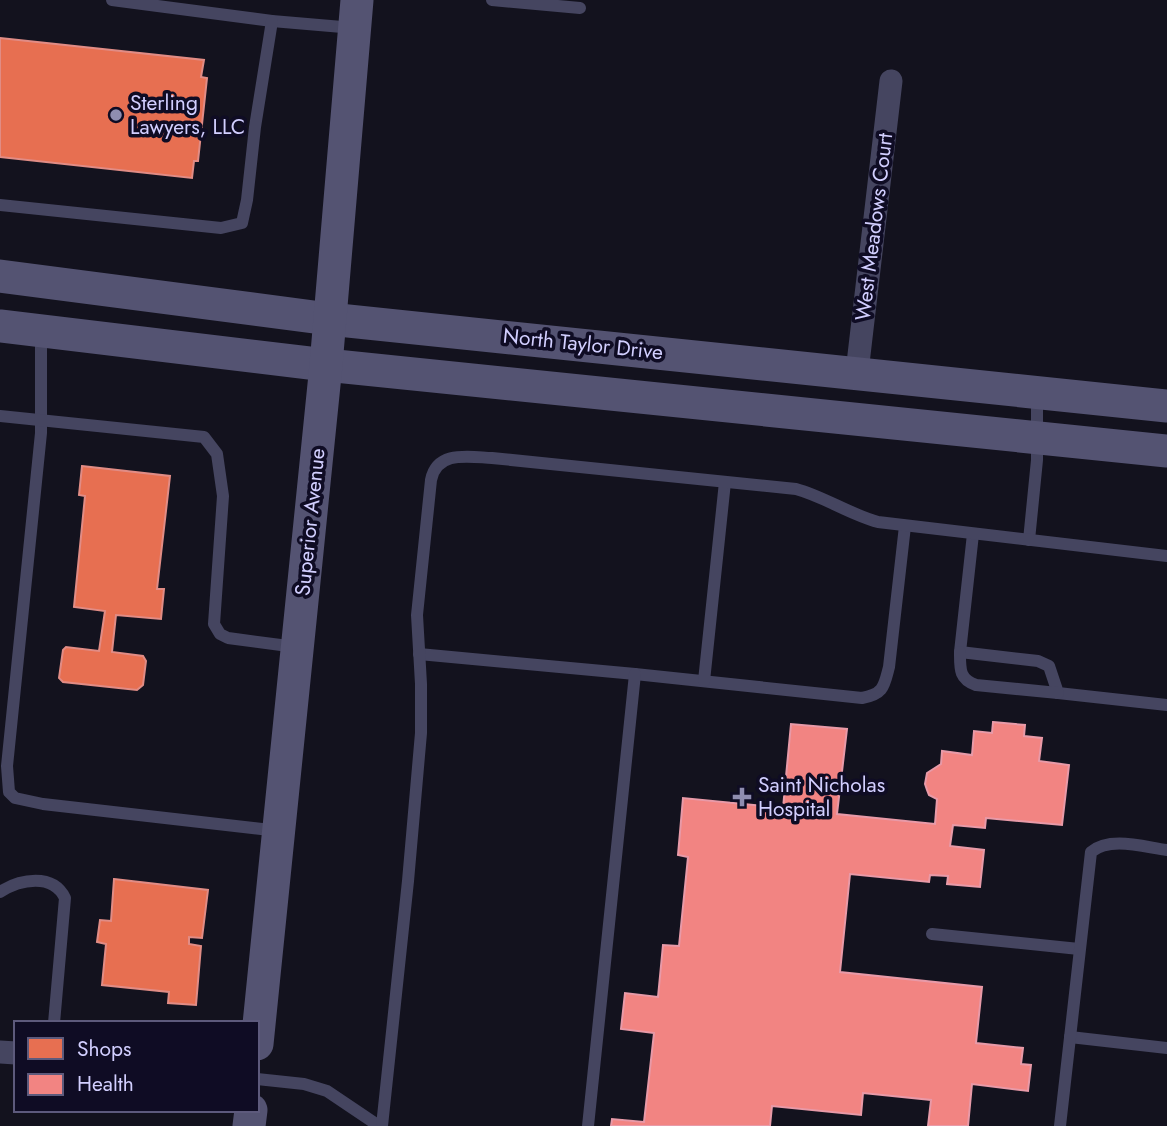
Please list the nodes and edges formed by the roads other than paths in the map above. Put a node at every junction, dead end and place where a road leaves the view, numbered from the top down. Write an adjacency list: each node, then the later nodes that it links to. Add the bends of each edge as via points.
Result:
1 (112, 0): 5 (lane)
2 (492, 0): 3 (lane)
3 (580, 8)
4 (356, 14): 5 (lane); 9 (main road, Superior Avenue)
5 (272, 21): 7 (lane, via 242,223 221,228)
6 (891, 81): 13 (street, West Meadows Court)
7 (0, 205)
8 (0, 276): 9 (main road, North Taylor Drive)
9 (329, 319): 12 (main road, Superior Avenue); 13 (main road, North Taylor Drive)
10 (0, 326): 11 (main road)
11 (41, 331): 12 (main road); 17 (lane)
12 (326, 365): 18 (main road); 25 (main road, Superior Avenue)
13 (857, 372): 14 (main road, North Taylor Drive)
14 (1037, 392): 15 (main road, North Taylor Drive); 18 (lane)
15 (1167, 406)
16 (0, 416): 17 (lane)
17 (42, 419): 25 (lane, via 204,437 217,454 223,496 214,624 228,638); 32 (lane)
18 (1037, 438): 19 (main road); 23 (lane)
19 (1167, 451)
20 (725, 482): 21 (lane, via 796,489 858,516); 27 (lane, via 463,456 441,461 431,480 417,615); 29 (lane)
21 (905, 526): 22 (lane); 29 (lane, via 890,667 875,696)
22 (973, 534): 23 (lane); 26 (lane)
23 (1029, 540): 24 (lane)
24 (1167, 556)
25 (298, 647): 33 (main road, Superior Avenue)
26 (960, 652): 30 (lane, via 1038,661 1049,666); 30 (lane, via 959,672 966,681)
27 (419, 654): 28 (lane); 43 (lane, via 420,746)
28 (635, 674): 29 (lane); 44 (lane)
29 (704, 681)
30 (1058, 693): 31 (lane)
31 (1167, 705)
32 (4, 787): 33 (lane, via 15,798 43,804)
33 (279, 831): 39 (main road, Superior Avenue)
34 (1167, 850): 37 (lane, via 1112,844 1091,852)
35 (0, 892): 38 (lane, via 21,883 52,882 65,898)
36 (932, 934): 37 (lane)
37 (1079, 949): 40 (lane)
38 (54, 1021)
39 (259, 1025)
40 (1069, 1037): 41 (lane); 45 (lane)
41 (1167, 1048)
42 (259, 1079): 43 (lane, via 327,1091)
43 (380, 1126)
44 (588, 1126)
45 (1060, 1126)

